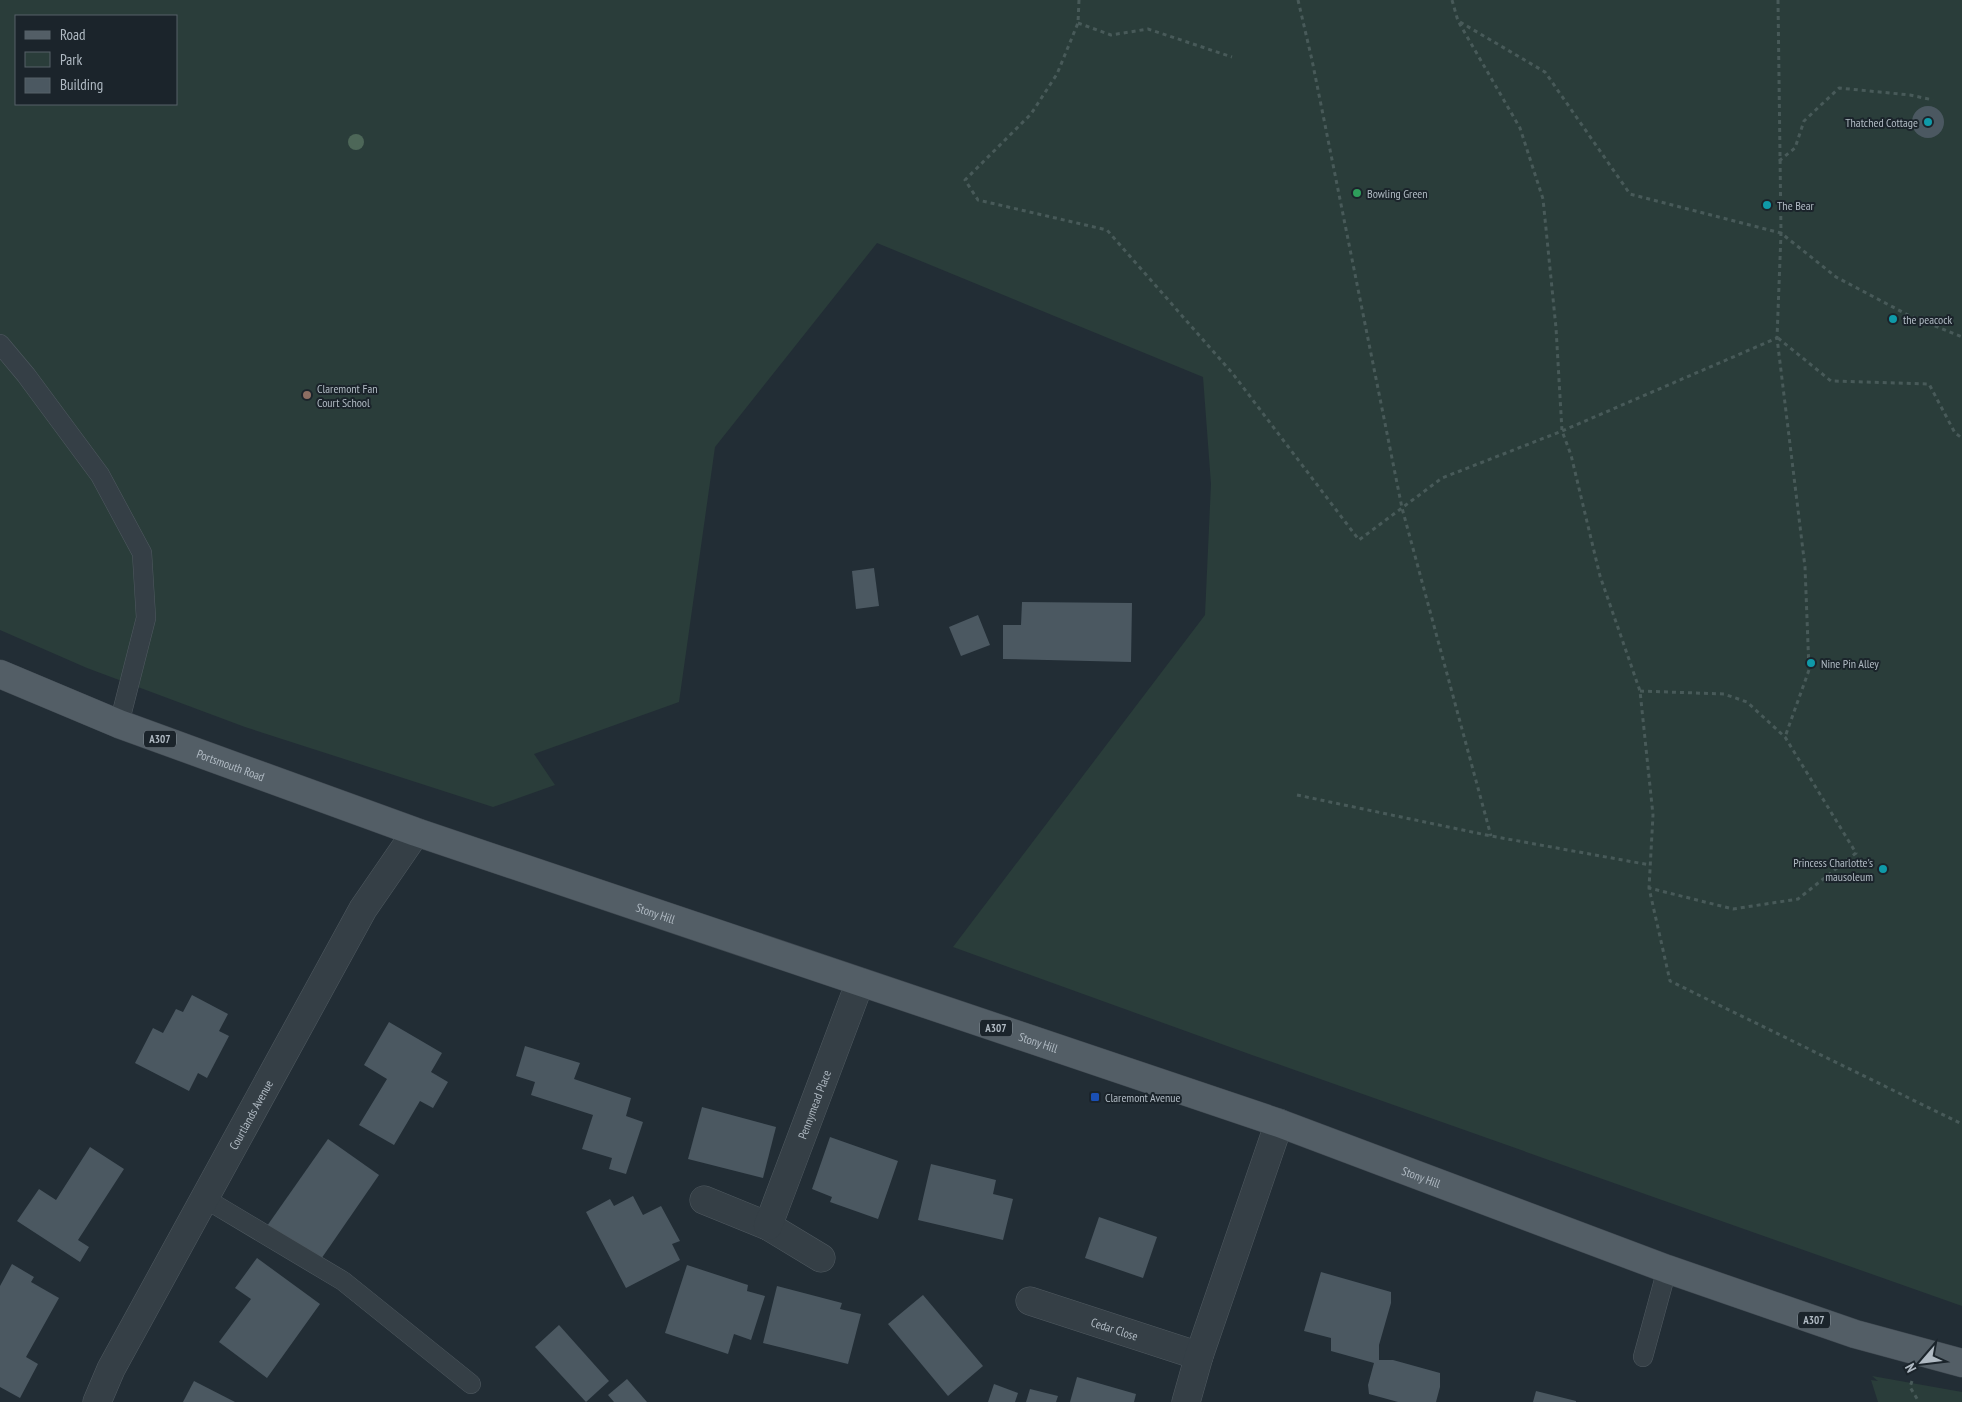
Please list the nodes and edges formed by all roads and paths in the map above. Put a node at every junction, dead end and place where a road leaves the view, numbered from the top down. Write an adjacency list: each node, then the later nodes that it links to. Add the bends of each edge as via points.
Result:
1 (1079, 0): 6 (path)
2 (1298, 0): 16 (path)
3 (1452, 0): 5 (path)
4 (1778, 0): 9 (path)
5 (1458, 21): 10 (path, via 1545,72 1630,194); 14 (path, via 1520,128 1544,199)
6 (1078, 23): 7 (path, via 1111,35 1148,29); 16 (path, via 1057,74 1031,114 966,180 978,200 1107,230 1233,374 1359,540)
7 (1232, 57)
8 (1933, 100): 9 (path, via 1839,88 1804,121 1795,148)
9 (1779, 161): 10 (path)
10 (1781, 233): 11 (path, via 1836,277 1908,315); 12 (path)
11 (1962, 337)
12 (1777, 338): 14 (path); 15 (path, via 1831,381 1929,384 1955,433); 20 (path, via 1805,567 1810,670)
13 (0, 344): 19 (lane, via 100,475 142,553 146,618)
14 (1562, 431): 16 (path, via 1442,478); 18 (path, via 1571,455 1600,576)
15 (1962, 438)
16 (1402, 508): 24 (path)
17 (0, 674): 19 (main road, Portsmouth Road / A307)
18 (1640, 691): 20 (path, via 1724,694 1747,702); 25 (path, via 1654,816)
19 (119, 724): 22 (main road, Portsmouth Road / A307)
20 (1785, 737): 26 (path, via 1856,853 1798,899 1733,909)
21 (1297, 795): 24 (path)
22 (322, 798): 23 (main road, Stony Hill / A307)
23 (416, 832): 27 (main road, Stony Hill / A307); 30 (street, Courtlands Avenue, via 363,908)
24 (1491, 836): 25 (path)
25 (1650, 864): 26 (path)
26 (1649, 888): 29 (path, via 1670,980)
27 (860, 982): 28 (main road, Stony Hill / A307); 32 (street, Pennymead Place)
28 (1279, 1123): 34 (main road, Stony Hill / A307); 36 (street)
29 (1962, 1124)
30 (204, 1198): 39 (lane, via 343,1281); 40 (street, Courtlands Avenue, via 111,1369)
31 (704, 1200): 32 (street)
32 (768, 1226): 33 (street)
33 (821, 1258)
34 (1667, 1269): 37 (lane); 38 (main road, Stony Hill / A307, via 1855,1334)
35 (1030, 1301): 36 (street, Cedar Close)
36 (1198, 1356): 41 (street)
37 (1643, 1357)
38 (1962, 1363)
39 (471, 1384)
40 (97, 1402)
41 (1186, 1402)

